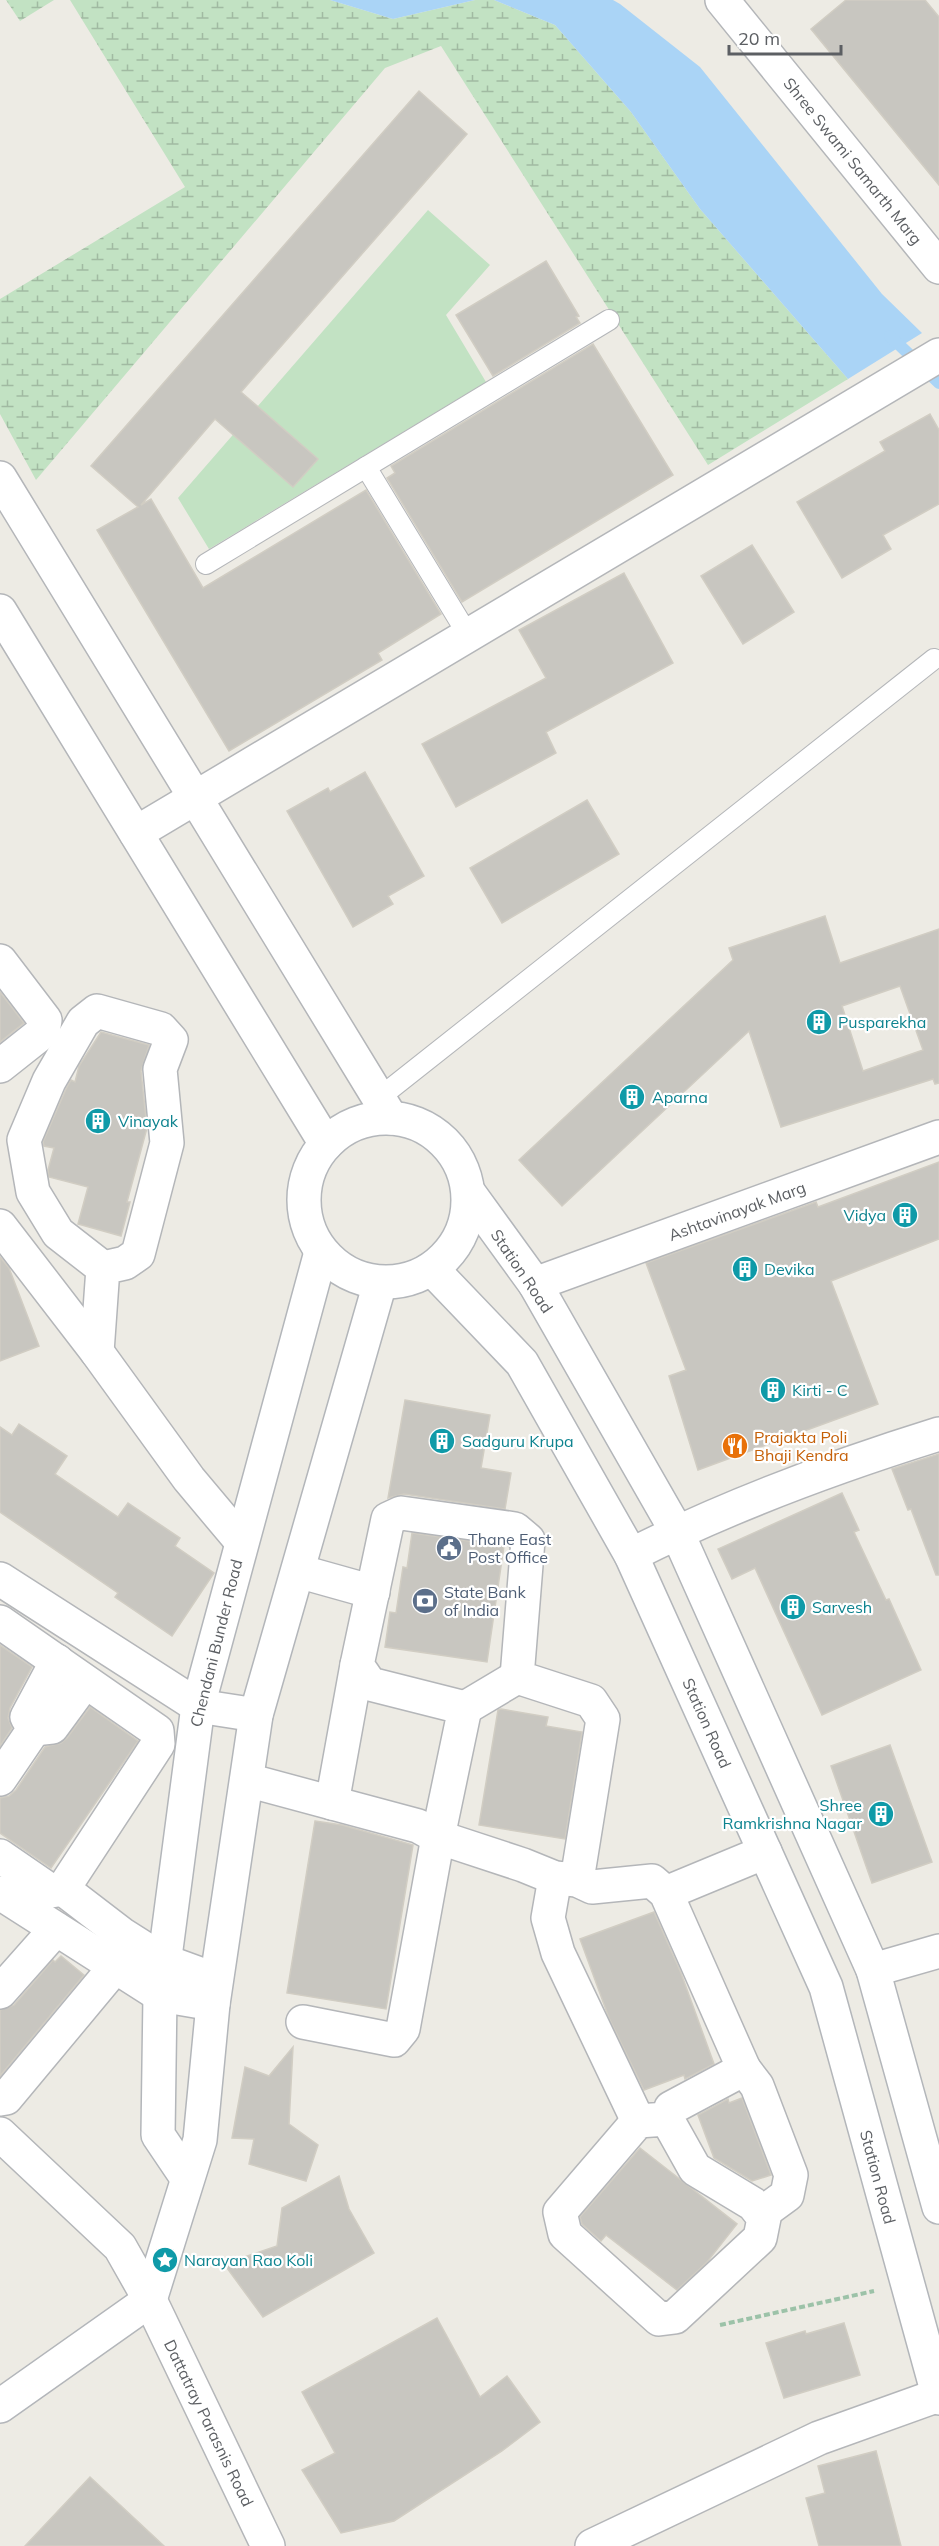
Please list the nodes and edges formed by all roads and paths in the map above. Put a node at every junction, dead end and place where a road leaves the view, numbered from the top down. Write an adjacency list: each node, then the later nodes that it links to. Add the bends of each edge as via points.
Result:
1 (722, 0): 2 (street, Shree Swami Samarth Marg)
2 (939, 267)
3 (609, 320): 5 (lane)
4 (938, 355): 9 (street)
5 (366, 467): 7 (lane); 9 (lane)
6 (0, 478): 11 (street)
7 (206, 564)
8 (0, 611): 12 (street)
9 (468, 635): 11 (street)
10 (934, 659): 15 (lane)
11 (195, 798): 12 (street); 15 (street)
12 (136, 833): 17 (street)
13 (0, 961): 14 (street, via 45,1020 43,1032)
14 (0, 1066)
15 (385, 1108): 17 (street); 18 (street, via 443,1141 460,1165)
16 (939, 1137): 24 (street, Ashtavinayak Marg)
17 (326, 1144): 20 (street, via 306,1177 305,1216)
18 (469, 1193): 22 (street, via 466,1222 453,1249); 24 (street, Station Road)
19 (0, 1226): 26 (street)
20 (321, 1252): 23 (street, via 347,1273); 30 (street, Chendani Bunder Road)
21 (103, 1268): 21 (street, via 58,1233 33,1192 24,1140 82,1022 97,1011 161,1029 171,1040 160,1069 167,1143 138,1254 125,1263); 26 (street)
22 (432, 1269): 23 (street, via 407,1280); 27 (street, Station Road)
23 (380, 1283): 32 (street)
24 (534, 1284): 25 (street, Station Road)
25 (563, 1334): 27 (street); 29 (street, Station Road)
26 (97, 1352): 30 (street, via 189,1479)
27 (522, 1363): 31 (street, Station Road)
28 (939, 1434): 29 (street, via 763,1494)
29 (677, 1532): 31 (street); 58 (street, Station Road)
30 (242, 1541): 40 (street, Chendani Bunder Road)
31 (631, 1554): 48 (street, Station Road)
32 (297, 1571): 34 (street); 42 (street)
33 (2, 1585): 40 (street)
34 (373, 1592): 37 (street); 38 (street, via 388,1518 401,1513 514,1529 528,1540)
35 (0, 1622): 36 (street)
36 (57, 1661): 39 (street); 43 (street, via 27,1717)
37 (357, 1665): 41 (street, via 370,1684); 46 (street)
38 (517, 1677): 41 (street); 50 (street, via 591,1701 603,1719)
39 (86, 1682): 43 (street, via 52,1726); 51 (street, via 157,1731 158,1744)
40 (198, 1706): 42 (street); 56 (street, Chendani Bunder Road)
41 (465, 1708): 47 (street)
42 (256, 1715): 45 (street)
43 (34, 1729): 44 (street)
44 (0, 1779)
45 (247, 1780): 46 (street); 60 (street)
46 (332, 1803): 47 (street, via 418,1826)
47 (438, 1837): 50 (street); 62 (street, via 403,2029 394,2040)
48 (765, 1852): 53 (street); 70 (street, Station Road, via 826,1987)
49 (0, 1856): 51 (street, via 51,1891)
50 (566, 1879): 53 (street, via 592,1887 652,1881); 65 (street, via 548,1918 558,1953)
51 (63, 1889): 56 (street)
52 (0, 1893): 54 (street)
53 (666, 1893): 63 (street)
54 (56, 1929): 57 (street); 59 (street)
55 (939, 1951): 58 (street)
56 (164, 1961): 60 (street); 61 (street, Chendani Bunder Road)
57 (115, 1967): 61 (street); 64 (street, via 6,2098)
58 (873, 1970): 68 (street, Station Road)
59 (0, 1992)
60 (215, 1992): 61 (street); 67 (street, via 200,2140)
61 (160, 1995): 67 (street, Chendani Bunder Road, via 158,2135)
62 (303, 2022)
63 (744, 2069): 65 (street); 69 (street, via 757,2086 790,2175 787,2195)
64 (0, 2099)
65 (653, 2120): 69 (street, via 695,2169 753,2204); 69 (street, via 560,2212 565,2234 659,2319 675,2318 760,2238 764,2218)
66 (0, 2134): 71 (street, Dattatray Parasnis Road, via 120,2247)
67 (187, 2178): 71 (street)
68 (939, 2207)
69 (761, 2214)
70 (908, 2283): 72 (path); 73 (street, Station Road)
71 (150, 2300): 74 (street); 75 (street, Dattatray Parasnis Road)
72 (710, 2327)
73 (939, 2396): 76 (street, via 819,2438)
74 (0, 2406)
75 (268, 2546)
76 (592, 2546)

